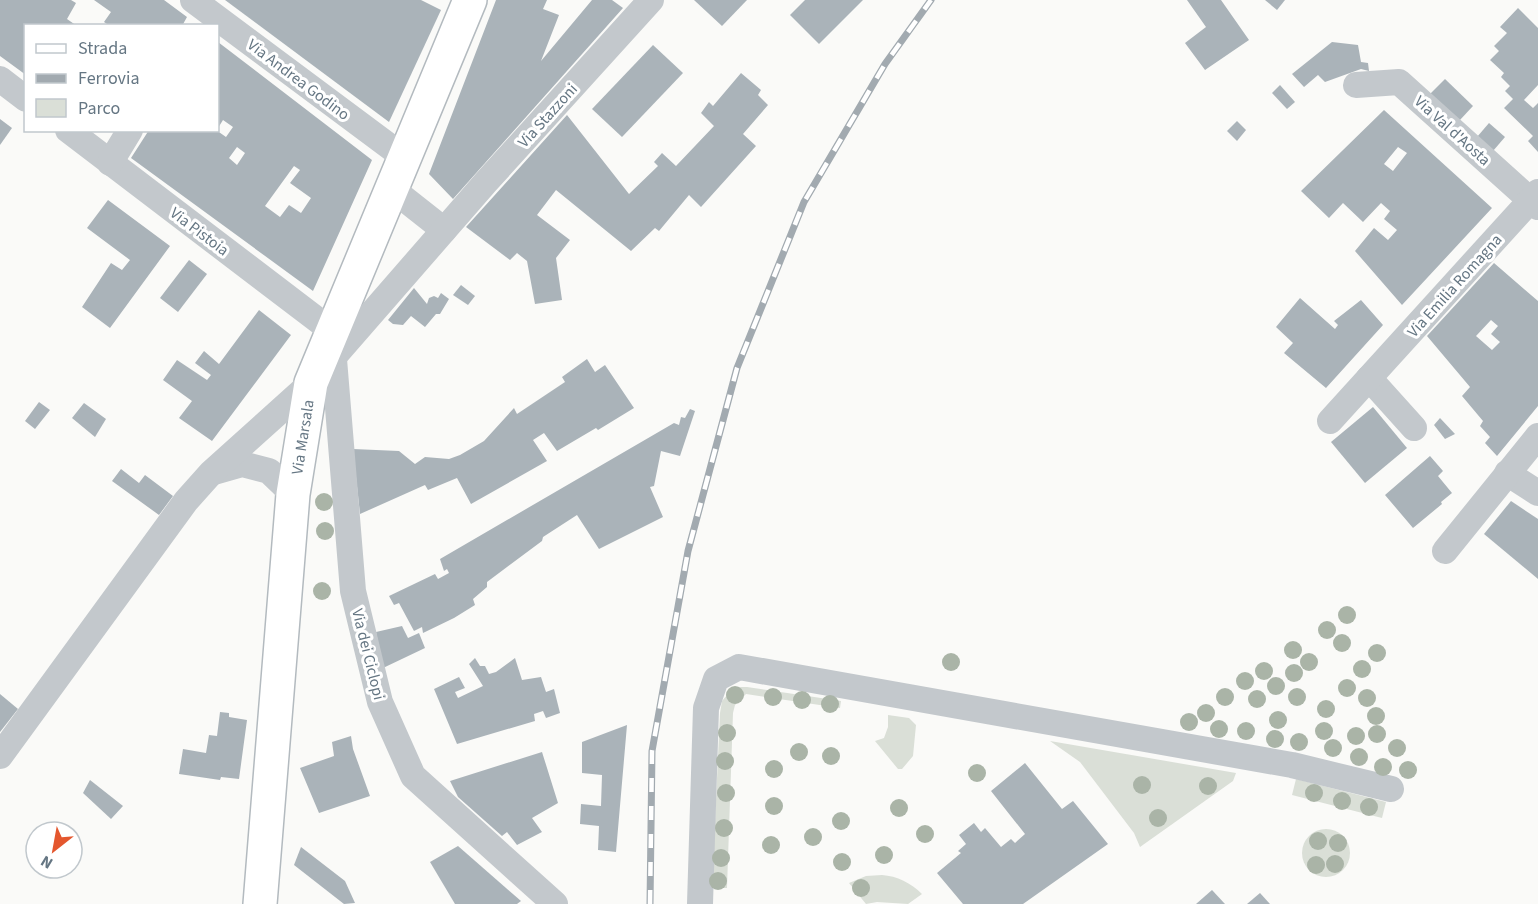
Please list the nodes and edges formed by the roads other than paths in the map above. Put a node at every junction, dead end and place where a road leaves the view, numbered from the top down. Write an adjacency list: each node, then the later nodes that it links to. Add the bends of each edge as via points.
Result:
1 (470, 0): 9 (main road, Via Marsala)
2 (651, 0): 13 (street, Via Stazzoni)
3 (201, 9): 9 (street, Via Andrea Godino)
4 (0, 79): 6 (street)
5 (1356, 85): 12 (street, Via Val d'Aosta, via 1399,82)
6 (24, 97)
7 (71, 132): 10 (street, Via Pistoia)
8 (129, 132): 10 (street)
9 (405, 158): 11 (main road, Via Marsala)
10 (110, 163): 14 (street, Via Pistoia)
11 (392, 189): 13 (street); 14 (main road, Via Marsala)
12 (1536, 200): 15 (street, Via Emilia Romagna)
13 (444, 230): 14 (street, Via Stazzoni)
14 (333, 340): 16 (main road, Via Marsala); 28 (street, Via dei Ciclopi, via 353,591 380,702 413,776)
15 (1369, 378): 17 (street, Via Emilia Romagna); 18 (street)
16 (311, 383): 20 (street); 23 (main road, Via Marsala)
17 (1330, 421)
18 (1414, 428)
19 (1538, 436): 21 (street)
20 (211, 473): 23 (street, via 242,464 269,471); 25 (street, via 186,501)
21 (1507, 473): 22 (street); 24 (street)
22 (1538, 493)
23 (293, 494): 27 (main road, Via Marsala)
24 (1445, 551)
25 (0, 756)
26 (1391, 789): 29 (street, via 1292,765 739,667 716,680 706,708)
27 (260, 904)
28 (555, 904)
29 (700, 904)

